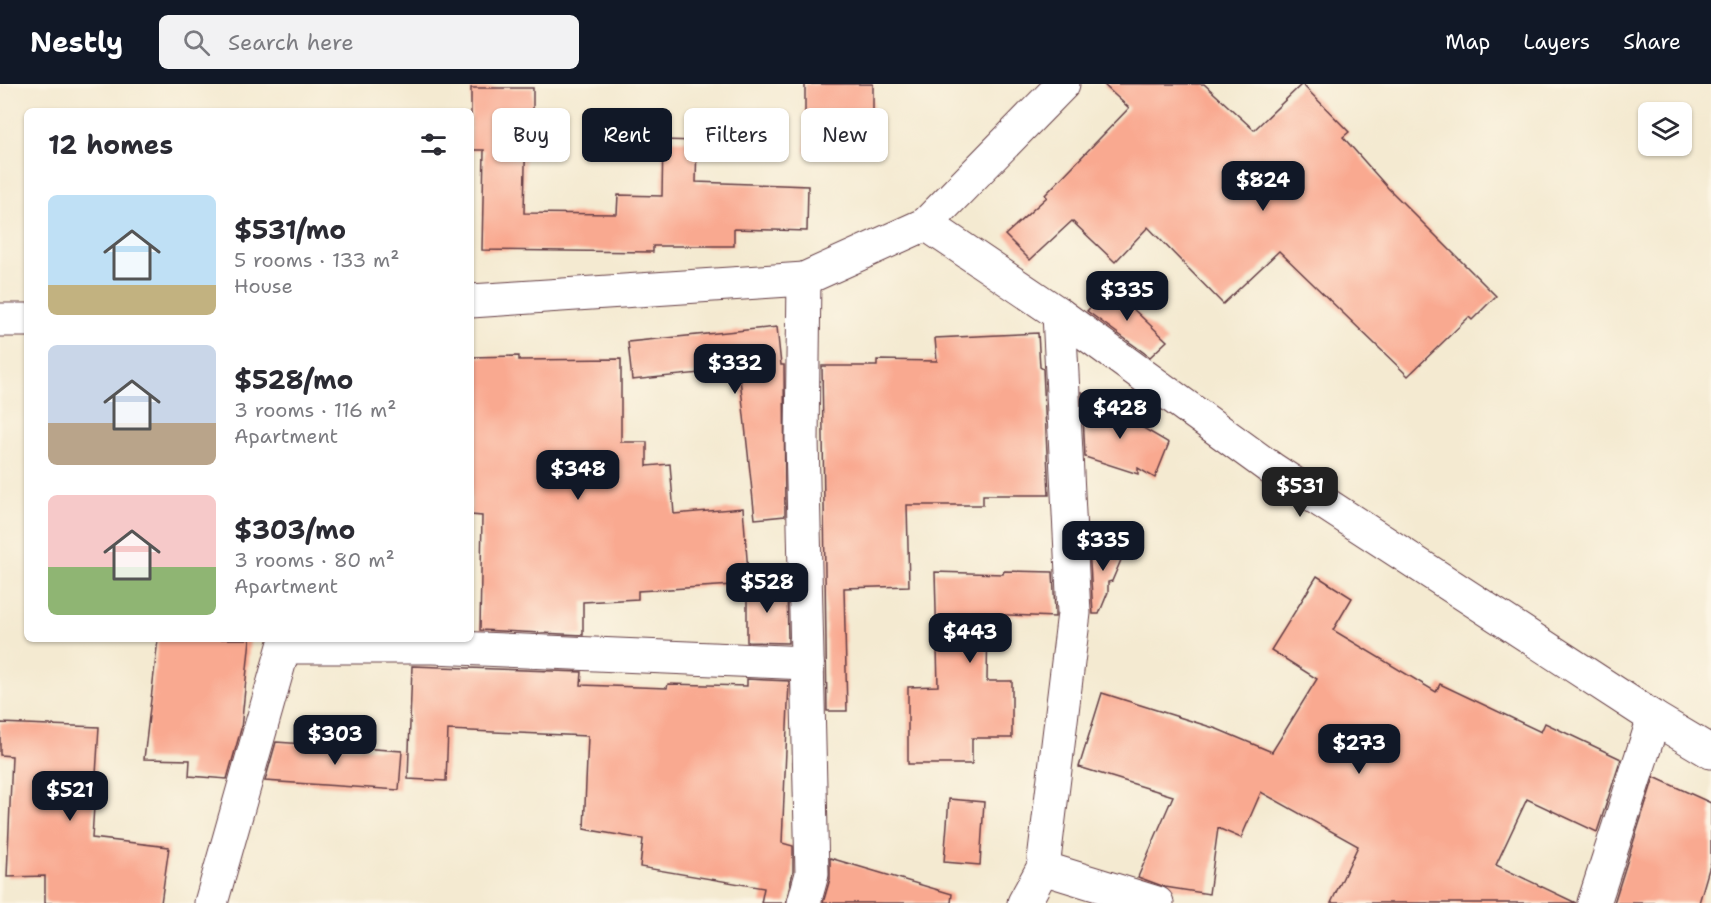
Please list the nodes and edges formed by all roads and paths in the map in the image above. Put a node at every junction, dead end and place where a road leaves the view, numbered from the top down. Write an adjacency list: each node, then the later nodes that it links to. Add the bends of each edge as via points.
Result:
1 (1063, 84): 2 (street)
2 (926, 224): 3 (street); 5 (street)
3 (804, 279): 4 (street); 9 (street, via 802,439)
4 (474, 301)
5 (1059, 314): 10 (street, via 1272,469); 12 (street, via 1074,613)
6 (0, 320): 7 (street)
7 (24, 320)
8 (286, 643): 9 (street); 13 (street)
9 (807, 663): 14 (street, via 812,874)
10 (1654, 718): 11 (street); 17 (street)
11 (1711, 752)
12 (1043, 868): 15 (street); 16 (street)
13 (211, 903)
14 (804, 903)
15 (1024, 903)
16 (1157, 903)
17 (1594, 903)

